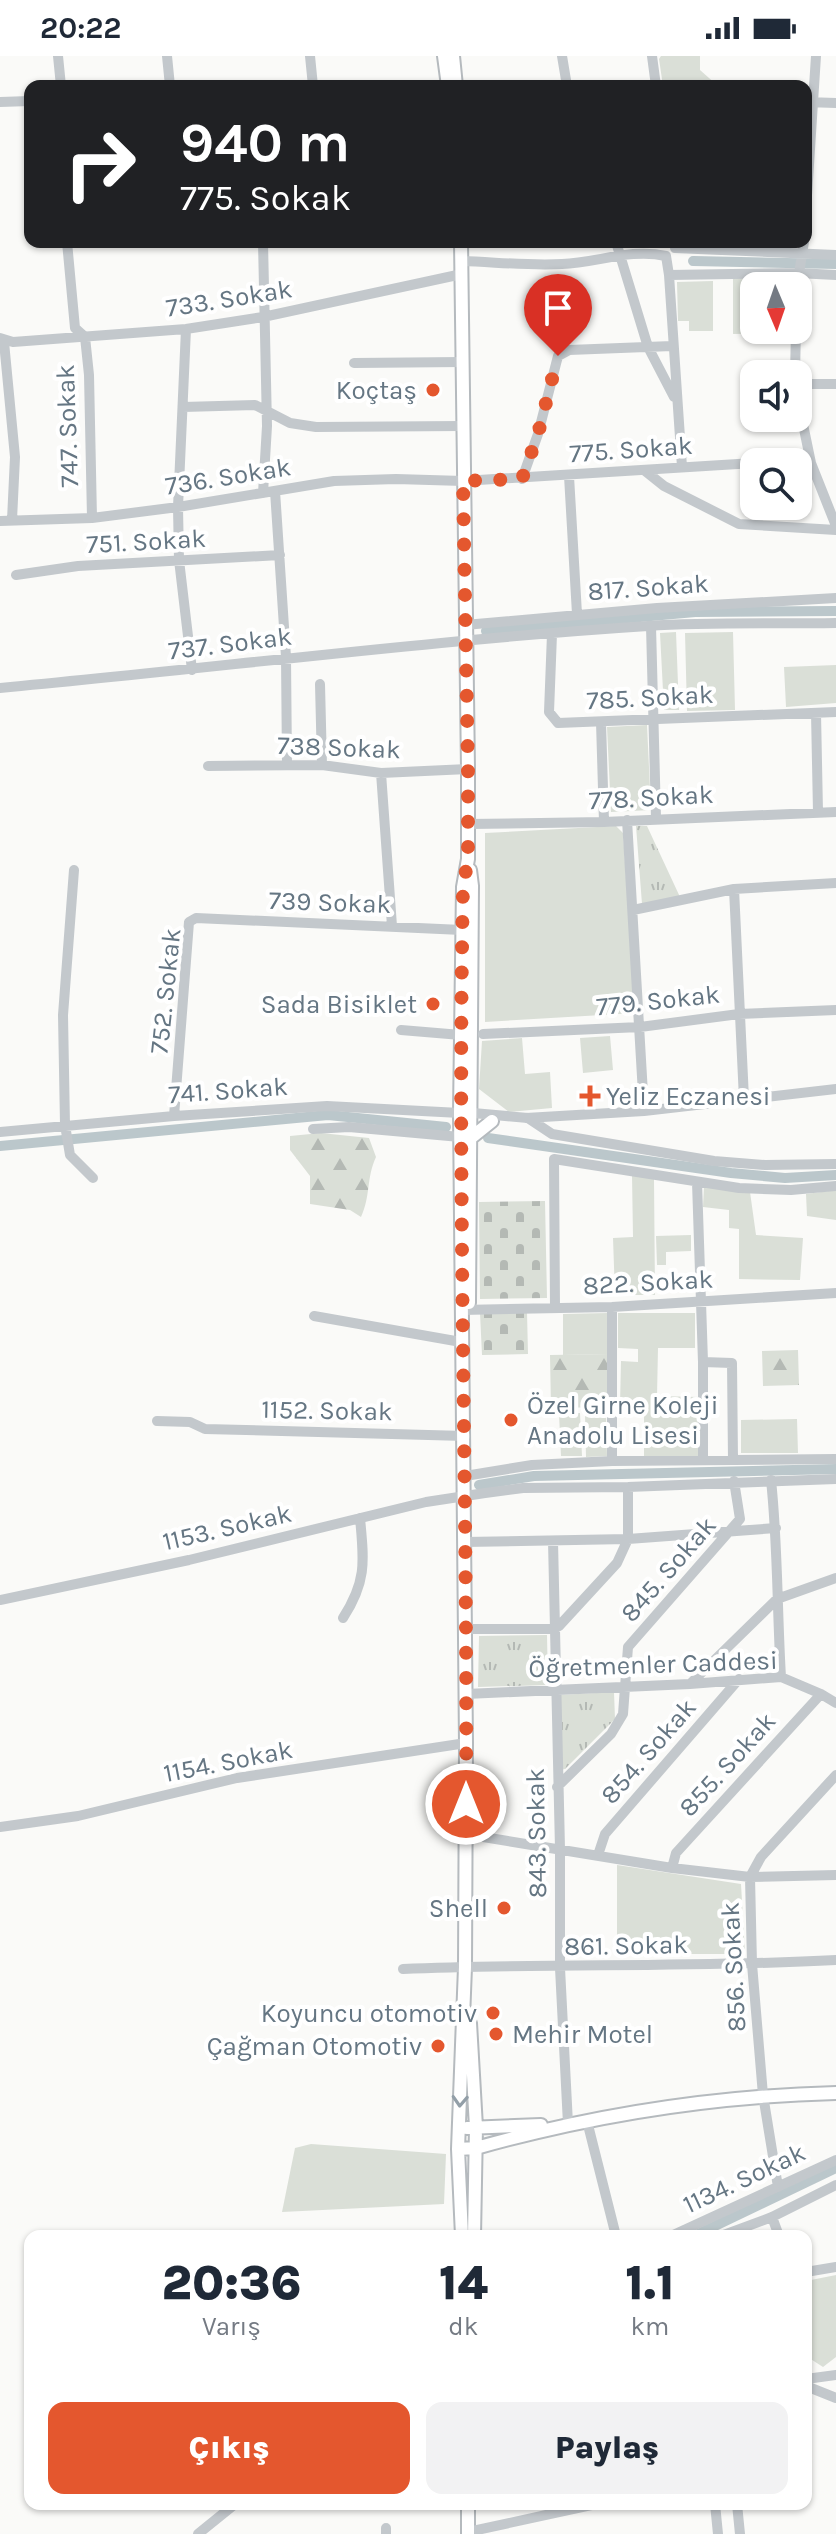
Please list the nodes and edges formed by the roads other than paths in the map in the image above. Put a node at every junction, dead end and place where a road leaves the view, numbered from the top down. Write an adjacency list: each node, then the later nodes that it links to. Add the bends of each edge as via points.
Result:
1 (58, 56): 9 (street)
2 (167, 56): 10 (street)
3 (310, 56): 11 (street)
4 (444, 56): 12 (main road)
5 (453, 56): 13 (main road)
6 (562, 56): 14 (street)
7 (652, 56): 15 (street)
8 (816, 56): 16 (street)
9 (60, 80)
10 (169, 80)
11 (312, 80)
12 (447, 80)
13 (455, 80)
14 (566, 80)
15 (655, 80)
16 (812, 87)
17 (24, 101): 18 (street)
18 (0, 102)
19 (812, 102): 20 (street)
20 (836, 103)
21 (68, 248): 39 (street, 747. Sokak, via 75,328)
22 (263, 248): 37 (street)
23 (461, 248): 31 (main road)
24 (618, 248): 29 (street)
25 (738, 248): 28 (street, 733. Sokak)
26 (803, 248): 32 (street)
27 (807, 248): 30 (street, 733. Sokak)
28 (672, 249): 29 (street, 733. Sokak); 35 (street)
29 (621, 254): 31 (street, 733. Sokak, via 563,264); 42 (street)
30 (836, 255)
31 (462, 268): 37 (street, 733. Sokak); 43 (main road)
32 (797, 272)
33 (740, 274): 35 (street)
34 (812, 274): 36 (street)
35 (669, 275): 41 (street)
36 (836, 275)
37 (263, 317): 38 (street, 733. Sokak); 49 (street)
38 (186, 329): 39 (street, 733. Sokak); 48 (street)
39 (85, 337): 40 (street, 733. Sokak); 61 (street, 747. Sokak)
40 (2, 340): 62 (street, via 15,457)
41 (672, 346): 42 (street); 47 (street)
42 (648, 347): 47 (street); 56 (street, via 569,350 558,356)
43 (462, 362): 44 (street); 50 (main road)
44 (354, 363)
45 (812, 384): 46 (street)
46 (836, 384)
47 (676, 401): 53 (street)
48 (183, 407): 49 (street); 60 (street)
49 (265, 409): 50 (street, via 290,423 316,427); 59 (street)
50 (462, 426): 57 (main road)
51 (740, 464): 53 (street, 775. Sokak)
52 (812, 466): 63 (street)
53 (682, 467): 54 (street, 775. Sokak)
54 (644, 470): 55 (street, 775. Sokak); 63 (street, via 664,486 739,524)
55 (569, 476): 56 (street, 775. Sokak); 68 (street)
56 (522, 479): 57 (street, 775. Sokak)
57 (463, 481): 58 (street, 736. Sokak, via 349,480); 70 (main road)
58 (275, 491): 59 (street, 736. Sokak); 64 (street)
59 (263, 493): 60 (street, 736. Sokak)
60 (178, 507): 61 (street, 736. Sokak); 65 (street)
61 (92, 518): 62 (street, 736. Sokak)
62 (6, 521)
63 (836, 528)
64 (280, 555): 65 (street, 751. Sokak); 74 (street)
65 (179, 560): 66 (street, 751. Sokak); 75 (street)
66 (16, 575)
67 (836, 598): 68 (street, 817. Sokak)
68 (577, 614): 70 (street, 817. Sokak)
69 (836, 623): 71 (street, 737. Sokak)
70 (465, 625): 73 (main road)
71 (651, 626): 72 (street, 737. Sokak); 80 (street)
72 (552, 634): 73 (street, 737. Sokak); 81 (street, 785. Sokak, via 549,712 558,723)
73 (465, 642): 74 (street, 737. Sokak); 85 (main road)
74 (286, 657): 75 (street, 737. Sokak); 82 (street)
75 (192, 670): 77 (street, 737. Sokak)
76 (320, 684): 83 (street)
77 (0, 688)
78 (836, 712): 79 (street, 785. Sokak)
79 (816, 713): 80 (street, 785. Sokak); 87 (street)
80 (653, 718): 81 (street, 785. Sokak); 89 (street)
81 (601, 722): 91 (street)
82 (287, 765): 83 (street, 738 Sokak); 84 (street, 738 Sokak)
83 (322, 765): 86 (street, 738 Sokak)
84 (208, 766)
85 (468, 769): 86 (street, 738 Sokak); 92 (main road)
86 (381, 773): 99 (street)
87 (818, 812): 88 (street, 778. Sokak); 89 (street, 778. Sokak)
88 (836, 812)
89 (656, 818): 90 (street, 778. Sokak)
90 (627, 820): 91 (street, 778. Sokak); 97 (street)
91 (604, 822): 92 (street, 778. Sokak)
92 (468, 824): 93 (main road)
93 (468, 859): 100 (main road); 111 (main road, via 472,886)
94 (74, 870): 114 (street, via 63,1015)
95 (836, 883): 96 (street)
96 (734, 889): 97 (street); 102 (street)
97 (633, 910): 103 (street)
98 (196, 918): 99 (street, 739 Sokak); 110 (street, 752. Sokak, via 189,922)
99 (392, 926): 100 (street, 739 Sokak)
100 (462, 930): 106 (main road)
101 (836, 1010): 102 (street, 779. Sokak)
102 (739, 1014): 103 (street, 779. Sokak); 108 (street)
103 (640, 1027): 105 (street, 779. Sokak); 109 (street)
104 (401, 1030): 106 (street)
105 (483, 1034)
106 (461, 1035): 111 (main road)
107 (836, 1089): 108 (street)
108 (744, 1099): 109 (street)
109 (644, 1111): 112 (street)
110 (174, 1116): 111 (street, 741. Sokak, via 327,1106); 114 (street, 741. Sokak)
111 (466, 1117): 112 (street); 113 (street); 117 (main road)
112 (528, 1118): 113 (street); 118 (street, via 552,1134 714,1161)
113 (492, 1121): 117 (main road)
114 (65, 1125): 116 (street, 741. Sokak); 119 (street, via 70,1155)
115 (313, 1129): 117 (street)
116 (0, 1132)
117 (466, 1137): 126 (main road)
118 (836, 1164)
119 (93, 1178)
120 (697, 1182): 121 (street, via 762,1190); 123 (street); 125 (street, via 554,1159)
121 (836, 1186)
122 (836, 1293): 123 (street, 822. Sokak)
123 (700, 1302): 124 (street, 822. Sokak); 129 (street)
124 (612, 1307): 125 (street, 822. Sokak); 136 (street)
125 (555, 1308): 126 (street, 822. Sokak)
126 (465, 1310): 128 (main road); 130 (main road)
127 (314, 1316): 128 (street)
128 (461, 1342): 130 (main road)
129 (703, 1362): 134 (street); 135 (street, via 732,1363)
130 (464, 1363): 132 (main road)
131 (157, 1421): 132 (street, 1152. Sokak, via 190,1422 205,1429)
132 (465, 1436): 137 (main road)
133 (836, 1459): 135 (street)
134 (703, 1460): 135 (street); 136 (street)
135 (733, 1460)
136 (612, 1461): 137 (street, via 532,1465)
137 (465, 1476): 142 (main road)
138 (836, 1479): 139 (street, 1153. Sokak)
139 (771, 1480): 140 (street, 1153. Sokak); 144 (street)
140 (734, 1481): 141 (street, 1153. Sokak); 145 (street, 845. Sokak, via 740,1519)
141 (628, 1487): 142 (street, 1153. Sokak, via 523,1488); 146 (street)
142 (465, 1497): 143 (street, 1153. Sokak); 148 (main road)
143 (360, 1518): 151 (street, 1153. Sokak); 152 (street, via 363,1575)
144 (776, 1528): 145 (street); 150 (street)
145 (730, 1532): 146 (street); 158 (street, 845. Sokak, via 628,1647)
146 (628, 1539): 147 (street); 154 (street, via 617,1563)
147 (553, 1541): 148 (street); 154 (street, 843. Sokak)
148 (465, 1542): 153 (main road)
149 (836, 1578): 150 (street)
150 (777, 1599): 155 (street); 157 (street)
151 (0, 1600)
152 (343, 1618)
153 (466, 1629): 154 (street); 160 (main road)
154 (554, 1629): 159 (street, 843. Sokak)
155 (781, 1677): 156 (street, Öğretmenler Caddesi); 161 (street, Öğretmenler Caddesi)
156 (739, 1679): 157 (street, Öğretmenler Caddesi); 169 (street, 854. Sokak, via 605,1834)
157 (690, 1684): 158 (street, Öğretmenler Caddesi)
158 (626, 1685): 159 (street, Öğretmenler Caddesi); 165 (street, 845. Sokak, via 623,1714 611,1734)
159 (555, 1690): 160 (street, Öğretmenler Caddesi); 165 (street, 843. Sokak)
160 (466, 1694): 163 (main road)
161 (821, 1694): 162 (street, Öğretmenler Caddesi); 170 (street, 855. Sokak, via 676,1853)
162 (836, 1703)
163 (466, 1743): 166 (street, 1154. Sokak, via 237,1778 78,1816); 167 (main road)
164 (836, 1775): 172 (street, 856. Sokak, via 761,1857)
165 (557, 1787): 168 (street, 843. Sokak)
166 (0, 1827)
167 (465, 1834): 168 (street); 175 (main road)
168 (560, 1849): 169 (street); 176 (street, 843. Sokak)
169 (598, 1855): 170 (street)
170 (672, 1868): 172 (street)
171 (836, 1875): 172 (street)
172 (750, 1877): 174 (street, 856. Sokak)
173 (836, 1960): 174 (street, 861. Sokak)
174 (752, 1964): 176 (street, 861. Sokak); 180 (street, 856. Sokak)
175 (465, 1967): 176 (street, 861. Sokak); 177 (street, 861. Sokak); 179 (main road); 185 (main road, one-way to 185)
176 (560, 1968): 182 (street, 843. Sokak)
177 (403, 1969)
178 (836, 2093): 180 (main road)
179 (474, 2094): 183 (main road); 184 (main road, via 483,2113)
180 (763, 2095): 181 (main road); 192 (street, 856. Sokak)
181 (587, 2121): 182 (main road); 196 (street)
182 (568, 2124): 184 (main road); 186 (main road)
183 (476, 2127): 184 (main road); 185 (main road); 187 (main road)
184 (504, 2127)
185 (459, 2128): 188 (main road)
186 (502, 2141): 187 (main road); 190 (main road, via 488,2152)
187 (476, 2148): 188 (main road); 190 (main road)
188 (458, 2149): 194 (main road)
189 (836, 2160): 192 (street, 1134. Sokak)
190 (475, 2178): 195 (main road)
191 (836, 2185): 193 (street)
192 (778, 2187): 197 (street, 1134. Sokak)
193 (772, 2217): 198 (street); 199 (street)
194 (462, 2230)
195 (474, 2230)
196 (614, 2230)
197 (684, 2230)
198 (737, 2230)
199 (777, 2230)
200 (836, 2267): 201 (street)
201 (812, 2271)
202 (836, 2375): 203 (street)
203 (812, 2378)
204 (812, 2388): 205 (street)
205 (836, 2398)
206 (228, 2510): 212 (street)
207 (468, 2510): 211 (main road)
208 (567, 2510): 211 (street)
209 (716, 2510): 213 (street)
210 (738, 2510): 214 (street)
211 (468, 2533)
212 (198, 2534)
213 (718, 2534)
214 (740, 2534)

